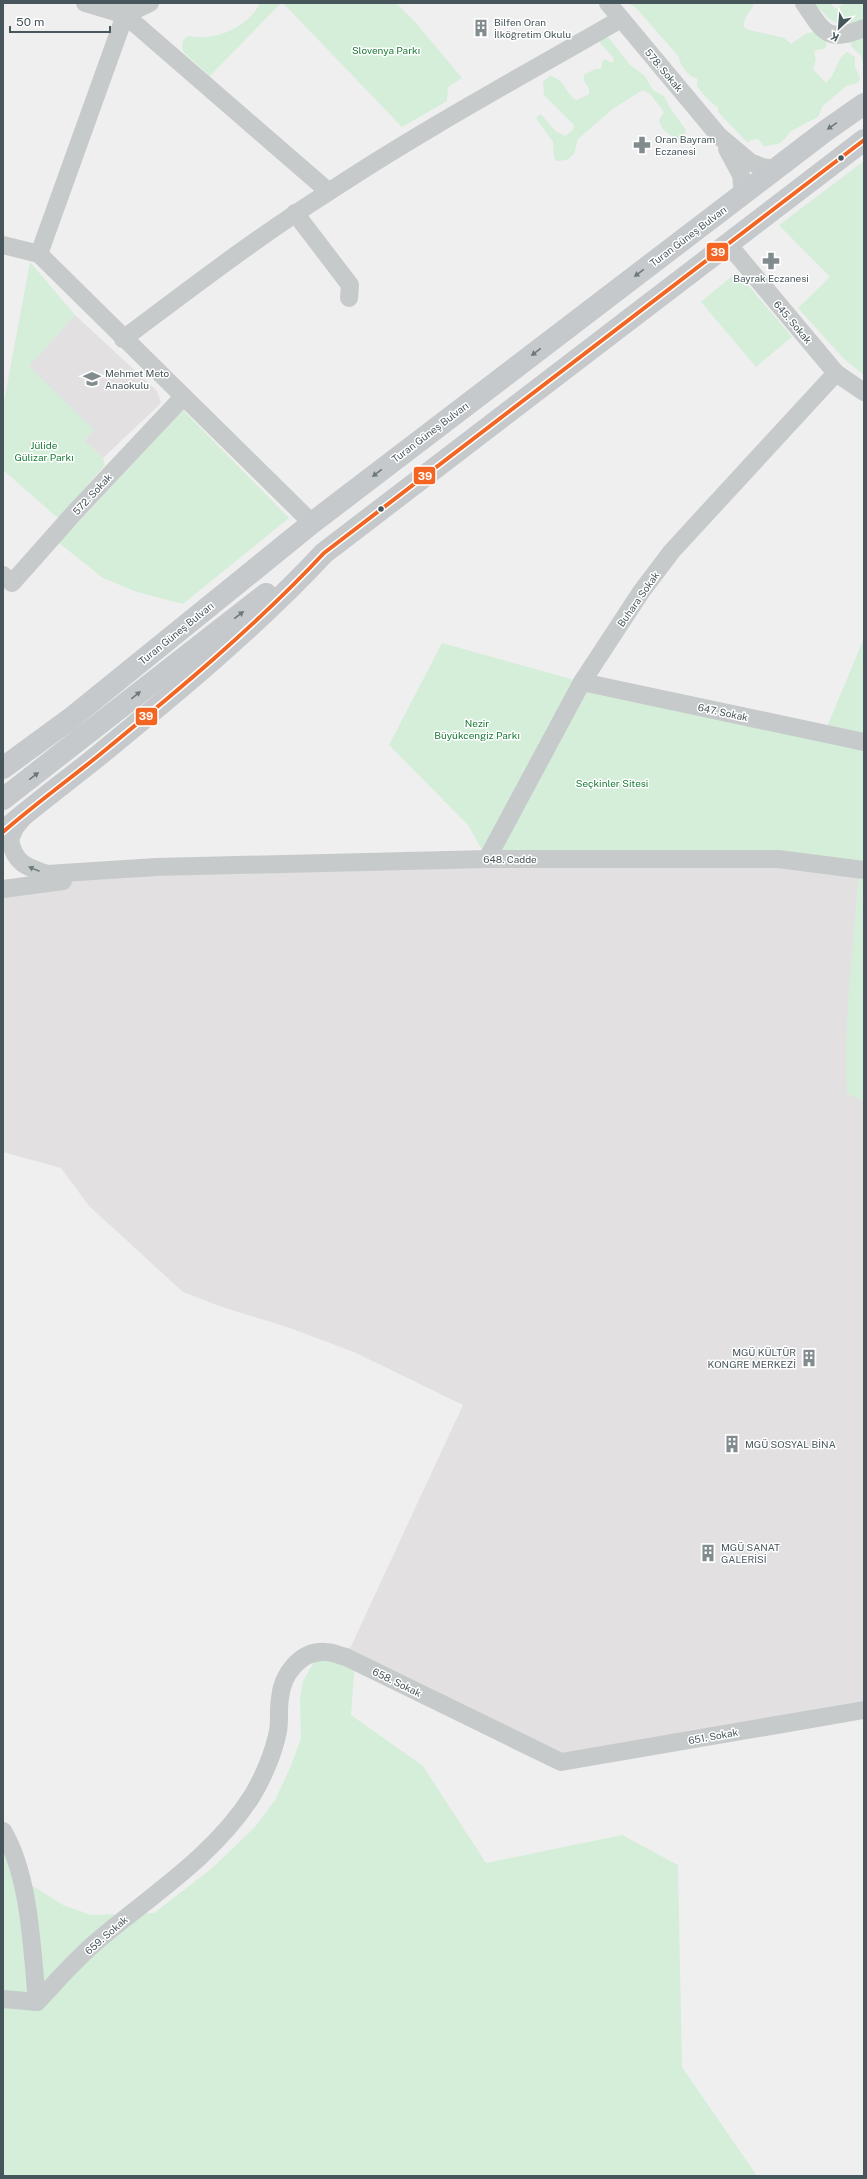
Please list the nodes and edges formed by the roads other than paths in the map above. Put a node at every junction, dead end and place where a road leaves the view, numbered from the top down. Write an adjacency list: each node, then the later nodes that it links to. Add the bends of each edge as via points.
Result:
1 (85, 3): 5 (street)
2 (150, 3): 5 (street)
3 (608, 3): 6 (street, 578. Sokak)
4 (804, 3): 7 (street, via 816,23 831,34 847,35)
5 (124, 9): 12 (street); 17 (street)
6 (621, 19): 9 (street, 578. Sokak); 12 (street, via 429,129)
7 (864, 28)
8 (864, 104): 11 (main road, Turan Güneş Bulvarı, one-way to 11)
9 (719, 136): 11 (street, via 750,162); 13 (street, via 741,175)
10 (864, 140): 15 (main road)
11 (775, 169): 13 (main road, Turan Güneş Bulvarı)
12 (328, 191): 14 (street)
13 (743, 194): 23 (main road, Turan Güneş Bulvarı, one-way to 23)
14 (295, 213): 18 (street, via 350,285); 19 (street)
15 (728, 244): 20 (street, 645. Sokak); 24 (main road)
16 (3, 245): 17 (street)
17 (39, 254): 19 (street)
18 (349, 298)
19 (123, 339): 22 (street)
20 (836, 373): 21 (street, 645. Sokak); 26 (street, Buhara Sokak, via 672,551 641,592)
21 (864, 392)
22 (183, 397): 23 (street); 25 (street, 572. Sokak, via 12,583)
23 (312, 523): 28 (main road, Turan Güneş Bulvarı, via 70,719)
24 (324, 553): 29 (main road, one-way to 24, via 215,633); 30 (main road, via 283,598 98,756)
25 (3, 576)
26 (582, 682): 27 (street, 647. Sokak); 31 (street, Buhara Sokak)
27 (864, 742)
28 (3, 768)
29 (3, 799)
30 (11, 824): 33 (street, one-way to 30, via 47,874 31,869 17,859 10,839 15,828)
31 (487, 859): 32 (street, 648. Cadde, via 778,859); 33 (street, 648. Cadde)
32 (862, 866)
33 (156, 867): 34 (street)
34 (3, 889)
35 (864, 1710): 37 (street, 651. Sokak)
36 (278, 1731): 37 (street, 658. Sokak, via 280,1697 285,1680 296,1662 310,1654 326,1652 346,1657); 40 (street, 659. Sokak, via 268,1762 253,1794 234,1821 191,1865 94,1943)
37 (561, 1762)
38 (3, 1830): 40 (street, via 20,1868 31,1937)
39 (3, 1999): 40 (street)
40 (37, 2002)

